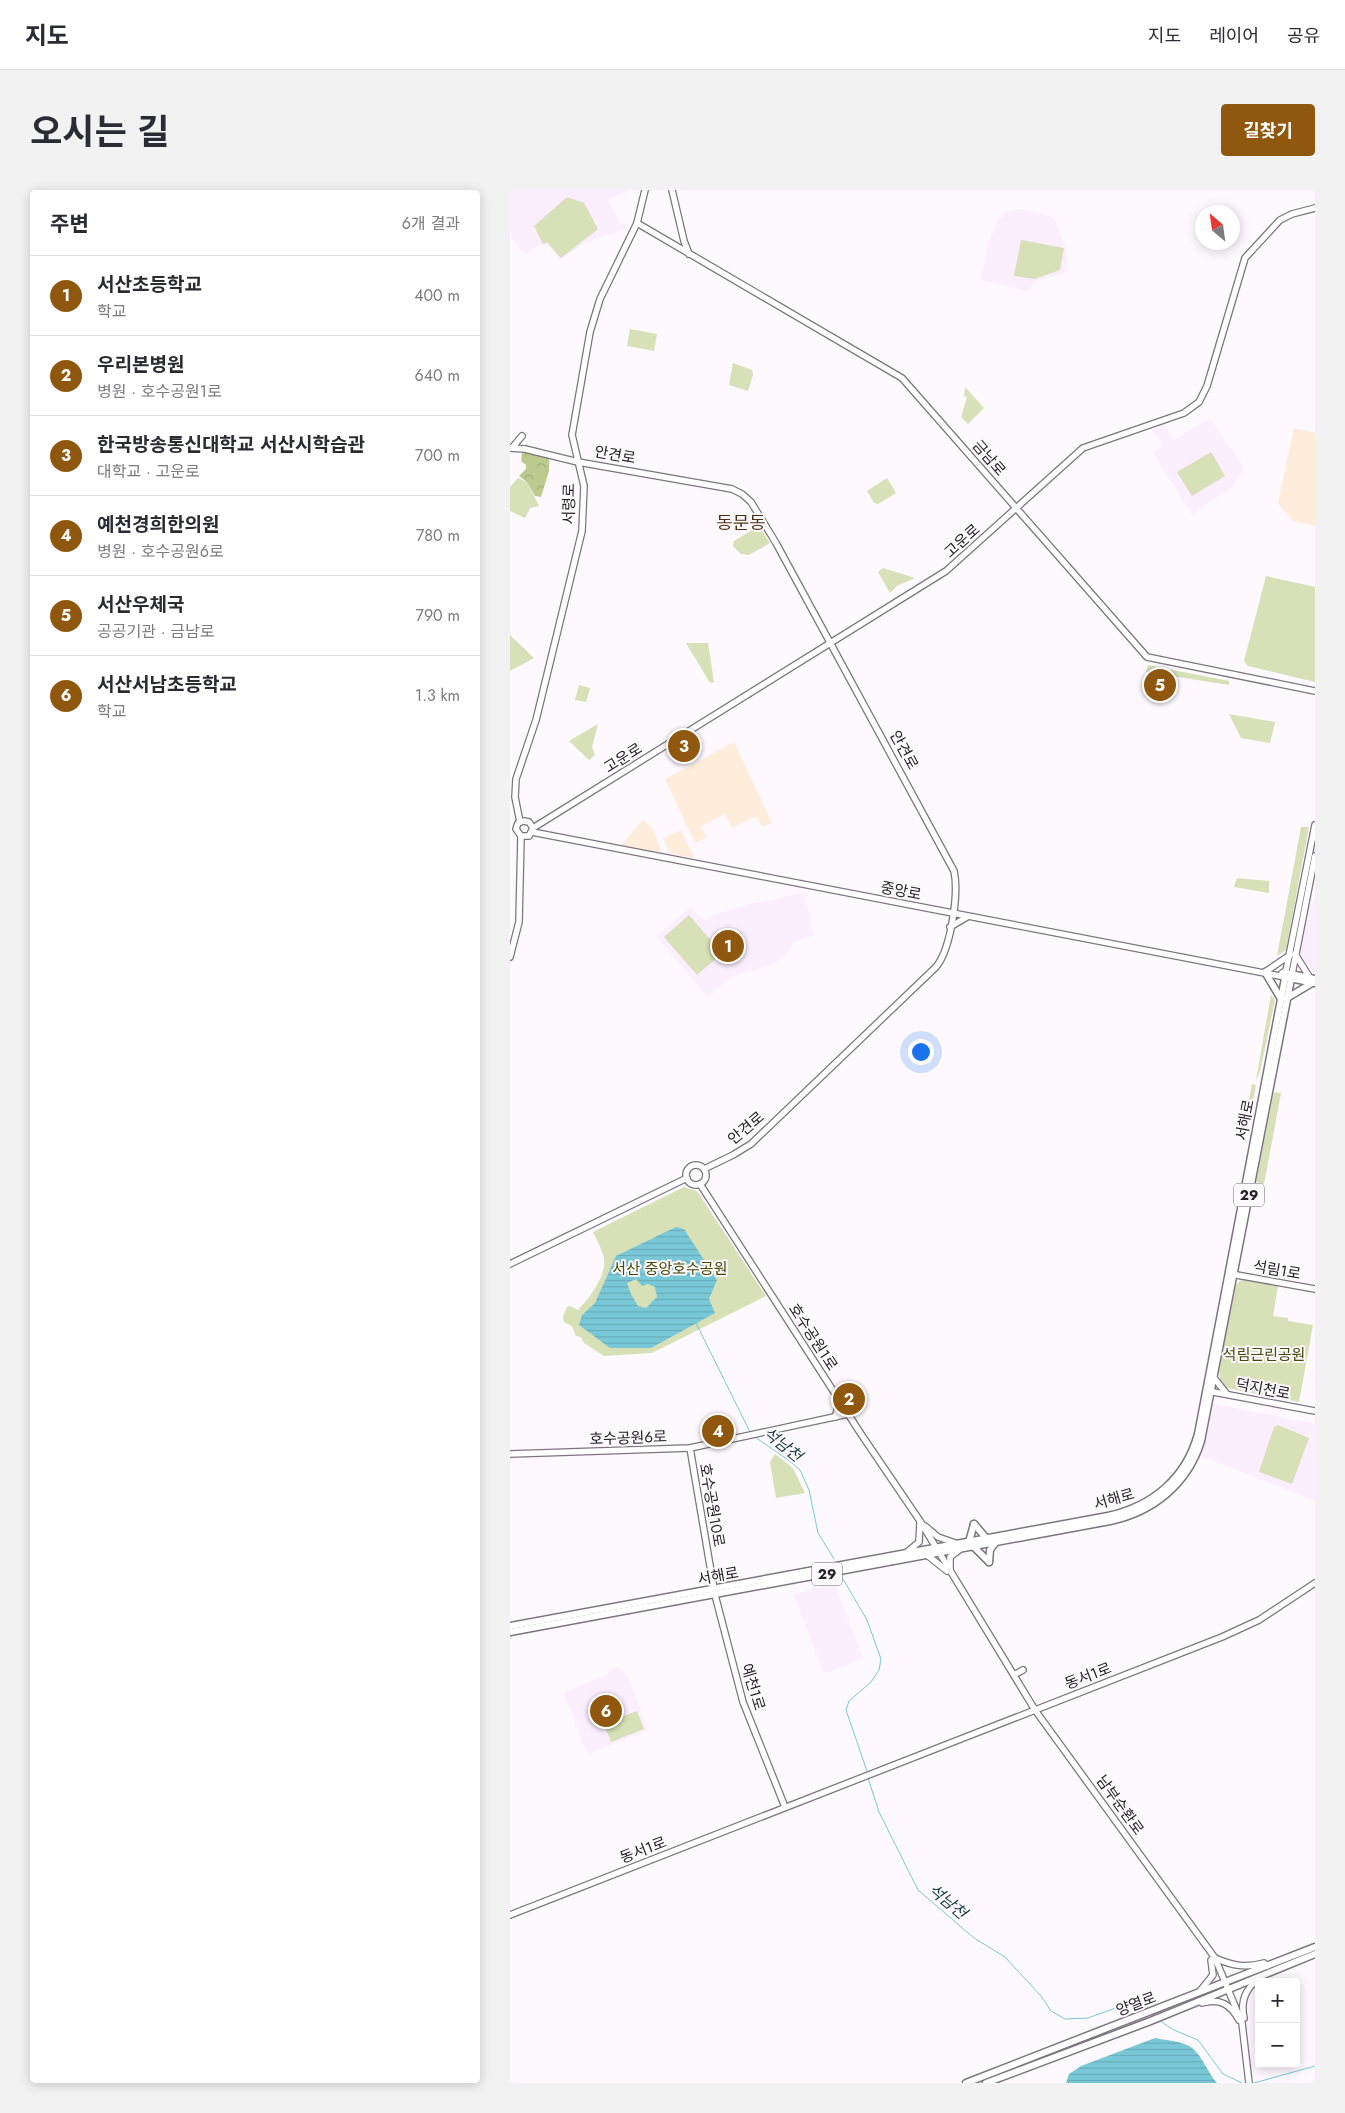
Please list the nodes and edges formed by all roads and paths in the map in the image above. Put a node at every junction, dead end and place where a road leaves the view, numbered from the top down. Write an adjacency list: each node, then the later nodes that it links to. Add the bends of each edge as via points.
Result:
1 (645, 190): 4 (street, 서령로)
2 (672, 190): 7 (street)
3 (1315, 208): 11 (street, 고운로, via 1278,221 1245,258 1208,384 1197,404 1177,416 1083,448)
4 (641, 213): 5 (street, 서령로); 6 (street)
5 (637, 223): 6 (street, 금남로); 10 (street, 서령로, via 600,299 590,332 572,435)
6 (650, 231): 7 (street, 금남로)
7 (689, 254): 11 (street, 금남로, via 899,375)
8 (510, 448): 9 (street, 안견로); 9 (street, via 518,444 522,436)
9 (528, 450): 10 (street, 안견로)
10 (578, 462): 12 (street, 안견로, via 732,489 743,494 768,530); 14 (street, 서령로, via 584,486 580,541 536,720 516,779 515,797)
11 (1016, 508): 12 (street, 고운로, via 950,569); 13 (street, 금남로, via 1147,657)
12 (832, 644): 16 (street, 고운로); 19 (street, 안견로, via 952,864 956,880)
13 (1315, 692)
14 (520, 822): 16 (street, via 528,822); 17 (street, via 516,830)
15 (1315, 825): 22 (street, 서해로)
16 (532, 830): 17 (street, 고운로, via 528,836); 19 (street, 중앙로)
17 (522, 837): 23 (street, via 519,922)
18 (1315, 856): 22 (street, 서해로)
19 (952, 914): 20 (street, 중앙로); 21 (street, 안견로)
20 (969, 917): 21 (street); 24 (street, 중앙로)
21 (950, 927): 28 (street, 안견로, via 939,964 900,1004 751,1144)
22 (1292, 955): 24 (street); 25 (street, 서해로); 26 (street)
23 (510, 957)
24 (1265, 972): 25 (street, 중앙로); 27 (main road)
25 (1289, 976): 26 (main road, 중앙로); 27 (main road, 서해로)
26 (1313, 980): 27 (main road)
27 (1284, 999): 32 (main road, 서해로 / 29)
28 (704, 1169): 29 (street, via 698,1165 691,1166 686,1172); 30 (street, via 706,1177)
29 (687, 1178): 30 (street, via 692,1184); 31 (street)
30 (700, 1184): 37 (street, 호수공원1로)
31 (510, 1264)
32 (1231, 1274): 33 (street, 석림1로); 34 (main road, 서해로 / 29); 35 (main road, 서해로 / 29)
33 (1315, 1289)
34 (1214, 1378): 35 (main road, 서해로 / 29); 36 (street)
35 (1208, 1391): 36 (street, 덕지천로); 44 (main road, 서해로 / 29, via 1190,1457 1172,1482 1152,1499 1122,1513); 45 (main road, 서해로 / 29, via 1196,1455 1181,1479 1159,1500 1120,1519)
36 (1228, 1394): 38 (street, 덕지천로)
37 (840, 1402): 39 (street, 호수공원1로); 40 (street)
38 (1315, 1412)
39 (848, 1414): 40 (street); 43 (street, 호수공원1로)
40 (835, 1417): 41 (street, 호수공원6로)
41 (690, 1448): 42 (street, 호수공원6로); 53 (street, 호수공원10로)
42 (510, 1454)
43 (920, 1521): 47 (street, via 938,1537); 48 (street, 호수공원1로); 49 (street, via 919,1542)
44 (987, 1539): 46 (main road, 서해로 / 29); 46 (main road, via 974,1524)
45 (995, 1543): 46 (main road, 서해로 / 29); 46 (main road, via 988,1562)
46 (971, 1544): 47 (main road, 서해로 / 29)
47 (960, 1547): 48 (main road, 서해로 / 29); 51 (street, via 949,1560)
48 (938, 1551): 49 (main road, 서해로 / 29); 50 (main road, 서해로 / 29); 51 (street, 남부순환로)
49 (901, 1555): 53 (main road, 서해로 / 29)
50 (927, 1555): 51 (street); 53 (main road, 서해로 / 29)
51 (954, 1577): 57 (street, 남부순환로)
52 (1315, 1583): 58 (street, 동서1로, via 1274,1612 1234,1632)
53 (714, 1592): 54 (main road, 서해로 / 29); 55 (main road, 서해로 / 29); 59 (street, 예천1로, via 743,1702)
54 (510, 1626)
55 (510, 1632)
56 (1023, 1670): 57 (street)
57 (1014, 1675): 58 (street, 남부순환로)
58 (1036, 1710): 59 (street, 동서1로); 63 (street, 남부순환로)
59 (785, 1807): 60 (street, 동서1로)
60 (510, 1915)
61 (1315, 1947): 64 (main road, 양열로)
62 (1315, 1954): 65 (main road, 양열로)
63 (1215, 1958): 64 (street, via 1234,1966 1264,1963); 66 (street, 남부순환로); 68 (street, via 1210,1980)
64 (1267, 1966): 66 (main road, 양열로)
65 (1265, 1975): 67 (main road, 양열로); 70 (street, via 1244,1995)
66 (1227, 1982): 67 (street, 남부순환로); 68 (main road, 양열로)
67 (1230, 1989): 69 (main road, 양열로); 70 (street, 남부순환로)
68 (1193, 1995): 71 (main road, 양열로)
69 (1200, 2001): 70 (street, via 1216,2000 1228,2004); 72 (main road, 양열로)
70 (1244, 2029): 73 (street, 남부순환로)
71 (966, 2083)
72 (987, 2083)
73 (1249, 2083)

